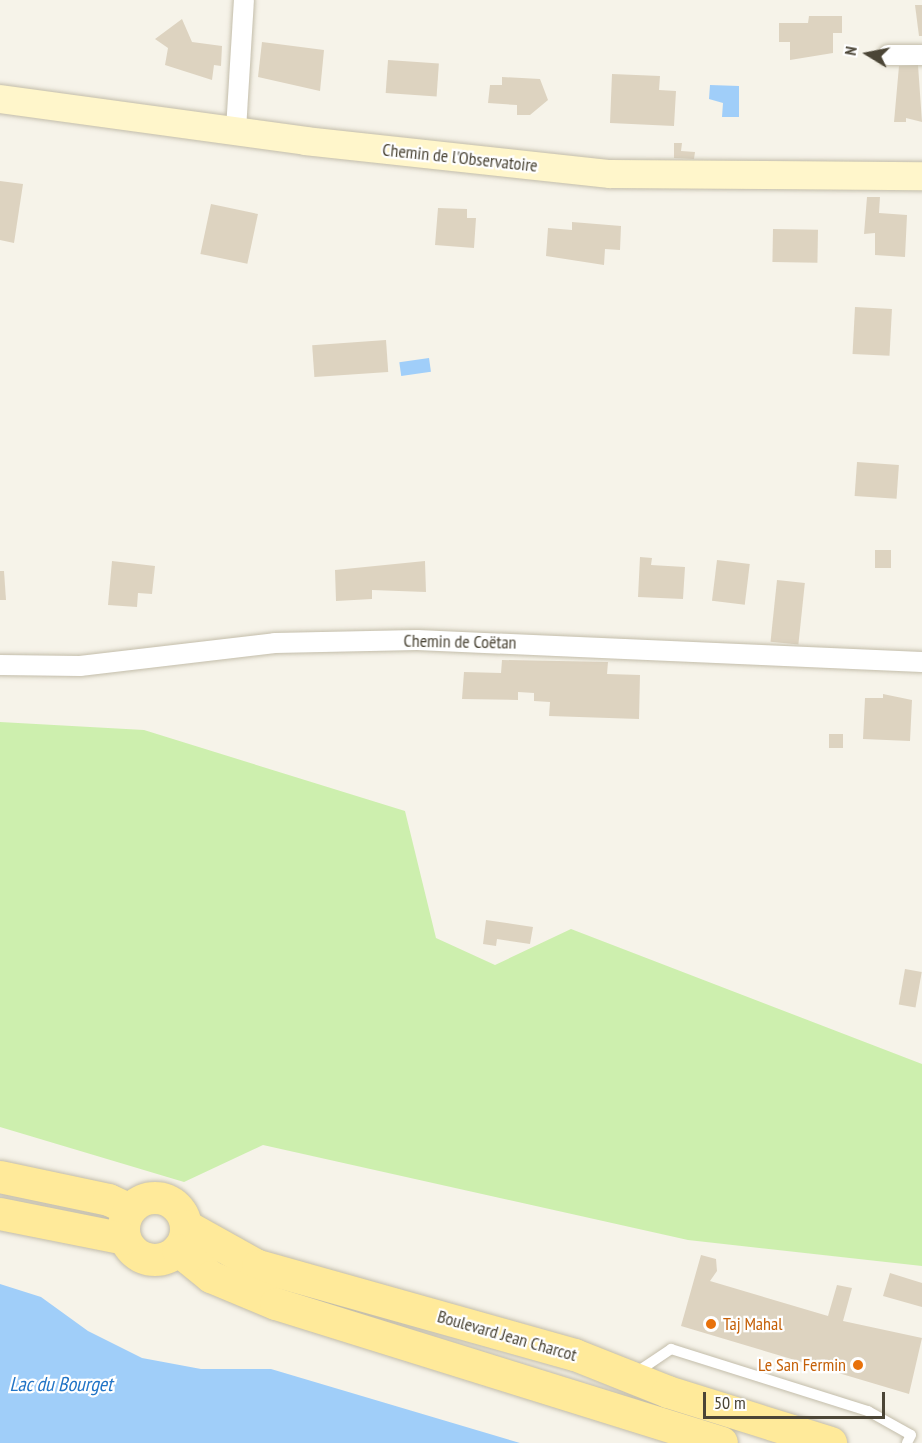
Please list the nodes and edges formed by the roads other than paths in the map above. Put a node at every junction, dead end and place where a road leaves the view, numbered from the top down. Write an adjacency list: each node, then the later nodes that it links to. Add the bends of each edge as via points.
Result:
1 (244, 0): 5 (street)
2 (888, 55): 3 (street)
3 (922, 55)
4 (0, 99): 5 (street, Chemin de l'Observatoire)
5 (236, 130): 6 (street, Chemin de l'Observatoire, via 610,174)
6 (922, 176)
7 (922, 662): 8 (street, Chemin de Coëtan, via 417,640 275,643 80,666)
8 (0, 665)
9 (0, 1177): 11 (main road, via 109,1200)
10 (0, 1214): 11 (main road)
11 (127, 1224): 12 (main road, via 144,1259 162,1260); 12 (main road, Boulevard Jean Charcot, via 147,1199 166,1200 180,1211)
12 (182, 1238): 13 (main road, Boulevard Jean Charcot, via 258,1266); 14 (main road, Boulevard Jean Charcot, via 211,1278 276,1304)
13 (632, 1376): 15 (main road, Boulevard Jean Charcot); 16 (lane, via 671,1349 868,1411 910,1435)
14 (722, 1443)
15 (831, 1443)
16 (907, 1443)

